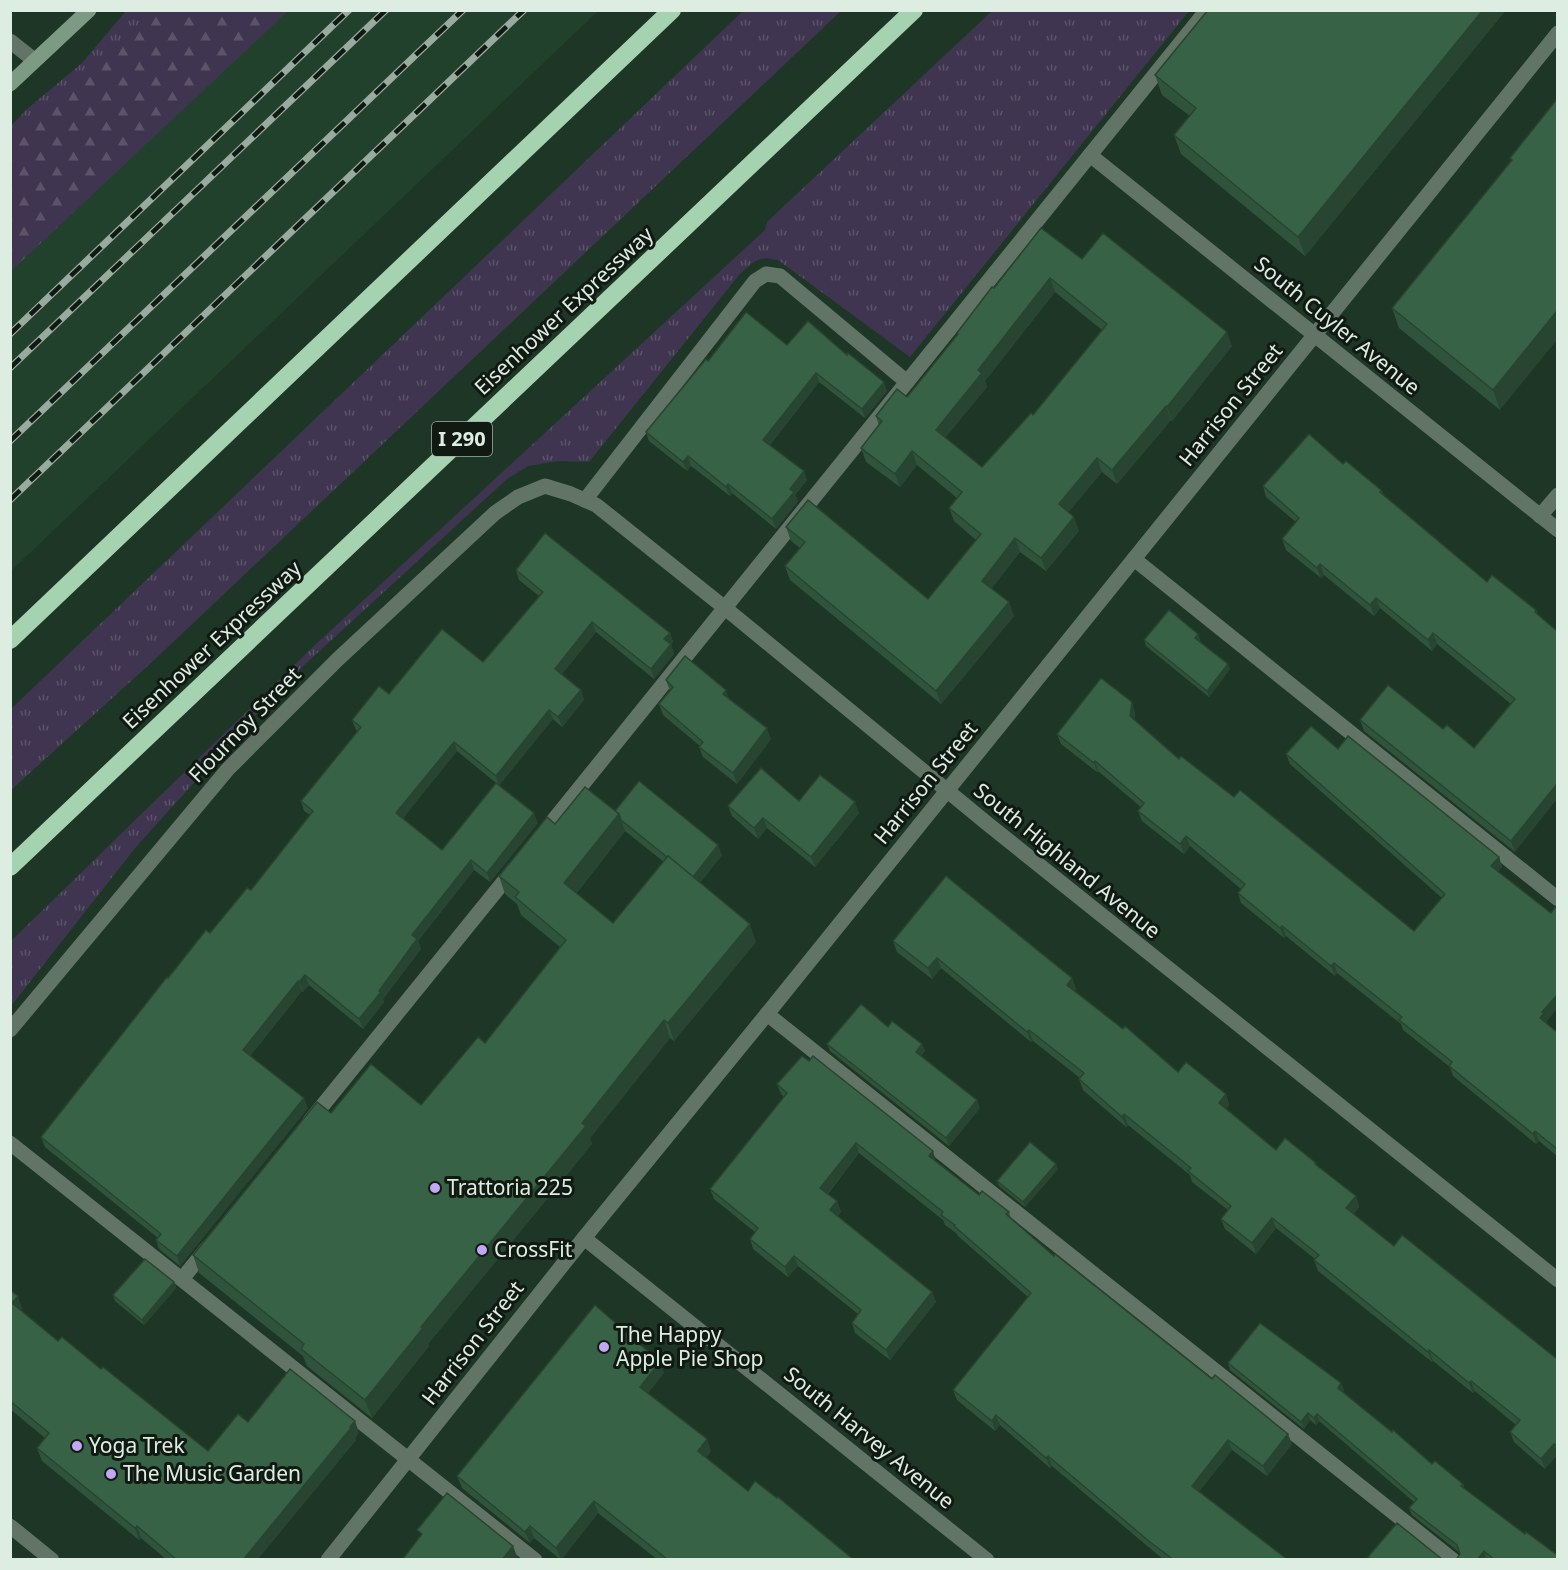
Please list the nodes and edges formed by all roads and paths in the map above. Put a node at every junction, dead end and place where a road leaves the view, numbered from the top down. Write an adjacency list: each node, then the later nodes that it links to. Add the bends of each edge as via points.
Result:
1 (89, 10): 7 (street)
2 (672, 10): 19 (highway)
3 (914, 10): 21 (highway, Eisenhower Expressway / I 290)
4 (1207, 10): 9 (street)
5 (1557, 33): 10 (street, Harrison Street)
6 (10, 41): 7 (street)
7 (34, 60): 8 (street)
8 (10, 84)
9 (1090, 155): 10 (street, South Cuyler Avenue); 11 (street)
10 (1314, 335): 15 (street, South Cuyler Avenue); 17 (street, Harrison Street)
11 (907, 382): 14 (street, via 780,276 766,274 755,281); 18 (street)
12 (545, 486): 14 (street, South Highland Avenue); 24 (street, Flournoy Street, via 518,497 495,513 228,770)
13 (1557, 495): 15 (street)
14 (585, 500): 18 (street, South Highland Avenue)
15 (1540, 516): 16 (street, South Cuyler Avenue)
16 (1557, 530)
17 (1134, 559): 20 (street, Harrison Street); 22 (street)
18 (724, 608): 20 (street, South Highland Avenue); 25 (street)
19 (10, 640)
20 (947, 791): 23 (street, Harrison Street); 30 (street, South Highland Avenue)
21 (10, 867)
22 (1557, 899)
23 (767, 1014): 28 (street, Harrison Street); 37 (street)
24 (10, 1030)
25 (302, 1131)
26 (10, 1143): 29 (street)
27 (220, 1233): 29 (street)
28 (584, 1238): 31 (street, Harrison Street); 36 (street, South Harvey Avenue)
29 (182, 1279): 31 (street)
30 (1557, 1280)
31 (408, 1459): 34 (street, Harrison Street); 35 (street)
32 (10, 1526): 33 (street)
33 (52, 1560)
34 (328, 1560)
35 (536, 1560)
36 (987, 1560)
37 (1453, 1560)

